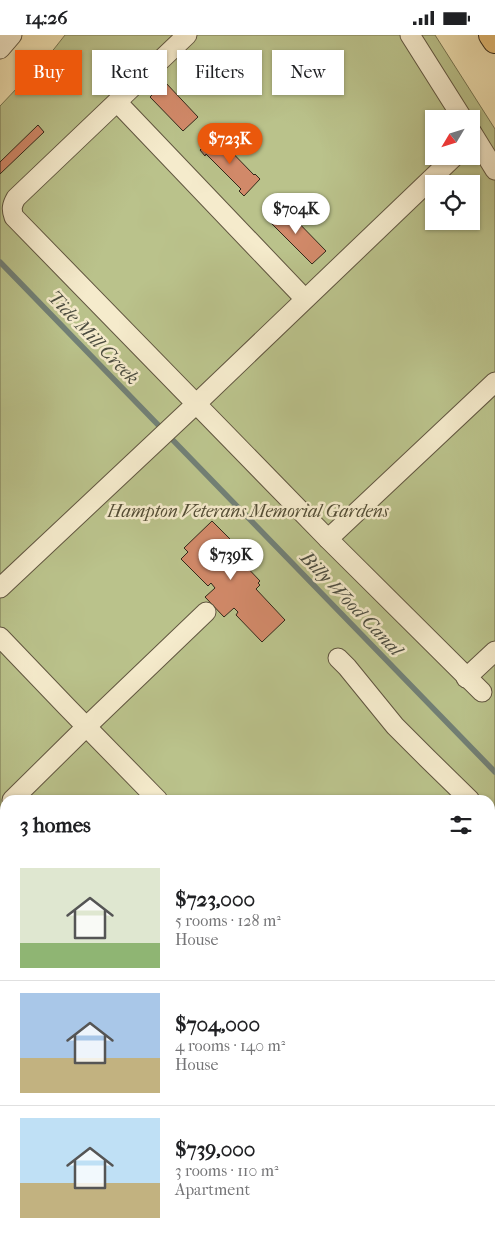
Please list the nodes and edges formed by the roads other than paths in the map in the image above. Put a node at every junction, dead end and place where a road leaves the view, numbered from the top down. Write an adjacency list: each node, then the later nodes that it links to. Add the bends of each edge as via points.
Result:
1 (12, 35): 6 (street)
2 (188, 35): 7 (street)
3 (410, 35): 8 (street)
4 (491, 35): 5 (main road)
5 (495, 41)
6 (0, 49)
7 (118, 102): 12 (street); 14 (street, via 16,198 12,211 14,217)
8 (457, 110)
9 (480, 148): 11 (street)
10 (446, 165): 12 (street)
11 (495, 170)
12 (305, 299): 14 (street)
13 (495, 382): 15 (street)
14 (196, 404): 15 (street); 16 (street)
15 (328, 539): 21 (street)
16 (0, 588)
17 (206, 612): 23 (street)
18 (0, 637): 23 (street)
19 (495, 651): 21 (street)
20 (338, 658): 26 (street, via 396,726)
21 (466, 677): 22 (street)
22 (482, 693)
23 (86, 727): 24 (street); 25 (street)
24 (17, 795)
25 (153, 795)
26 (465, 795)

